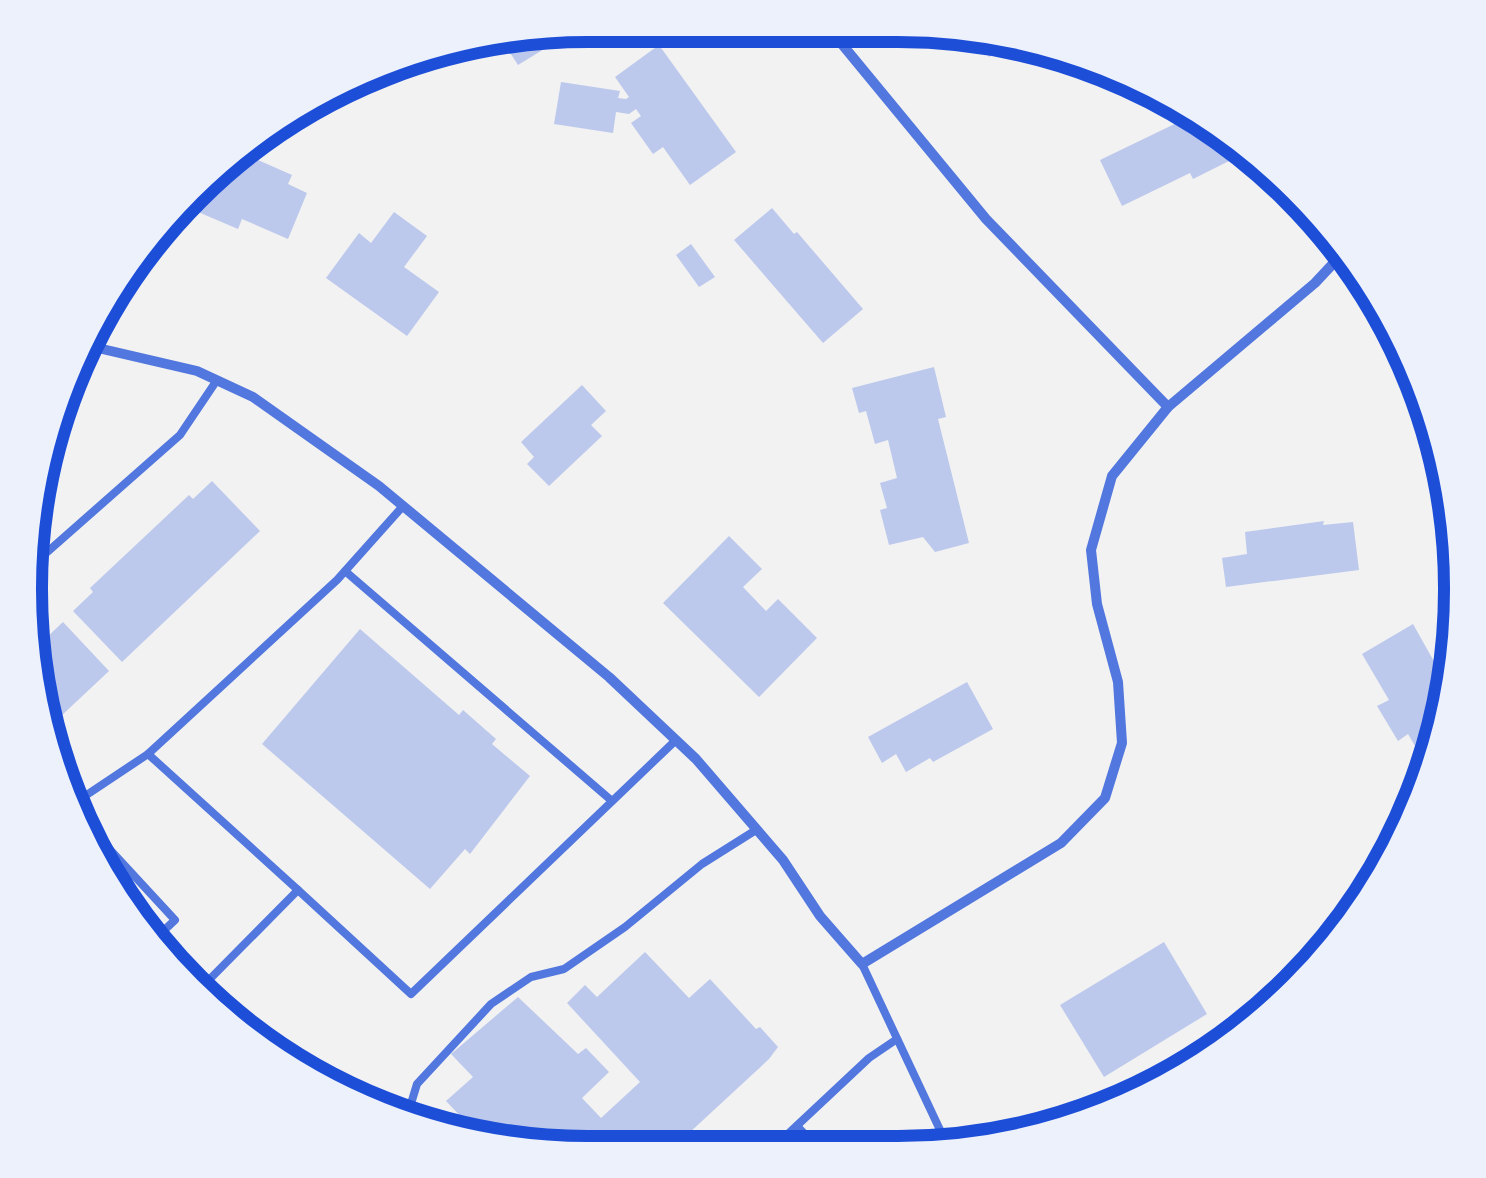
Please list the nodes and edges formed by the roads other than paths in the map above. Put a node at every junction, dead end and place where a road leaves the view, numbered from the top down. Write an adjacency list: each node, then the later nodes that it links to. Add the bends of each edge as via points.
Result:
1 (840, 42): 5 (street, via 986,219)
2 (1334, 261): 5 (street)
3 (99, 348): 4 (street)
4 (217, 380): 6 (street, via 254,397); 7 (lane, via 180,436)
5 (1168, 407): 17 (street, via 1112,476 1092,550 1097,604 1118,682 1122,742 1104,798 1061,842)
6 (403, 506): 8 (lane); 9 (street)
7 (44, 555)
8 (345, 570): 10 (lane); 12 (lane)
9 (676, 740): 12 (lane); 13 (street)
10 (148, 754): 11 (lane); 15 (lane)
11 (84, 797)
12 (612, 801): 15 (lane, via 411,994)
13 (756, 830): 17 (street); 20 (lane, via 564,970 530,977 491,1004 416,1084)
14 (108, 848): 16 (lane, via 175,920)
15 (298, 890): 18 (lane)
16 (163, 931)
17 (862, 964): 19 (lane)
18 (209, 980)
19 (896, 1039): 21 (lane); 22 (lane)
20 (410, 1105)
21 (797, 1126): 23 (lane); 24 (lane)
22 (941, 1133)
23 (786, 1136)
24 (807, 1136)

